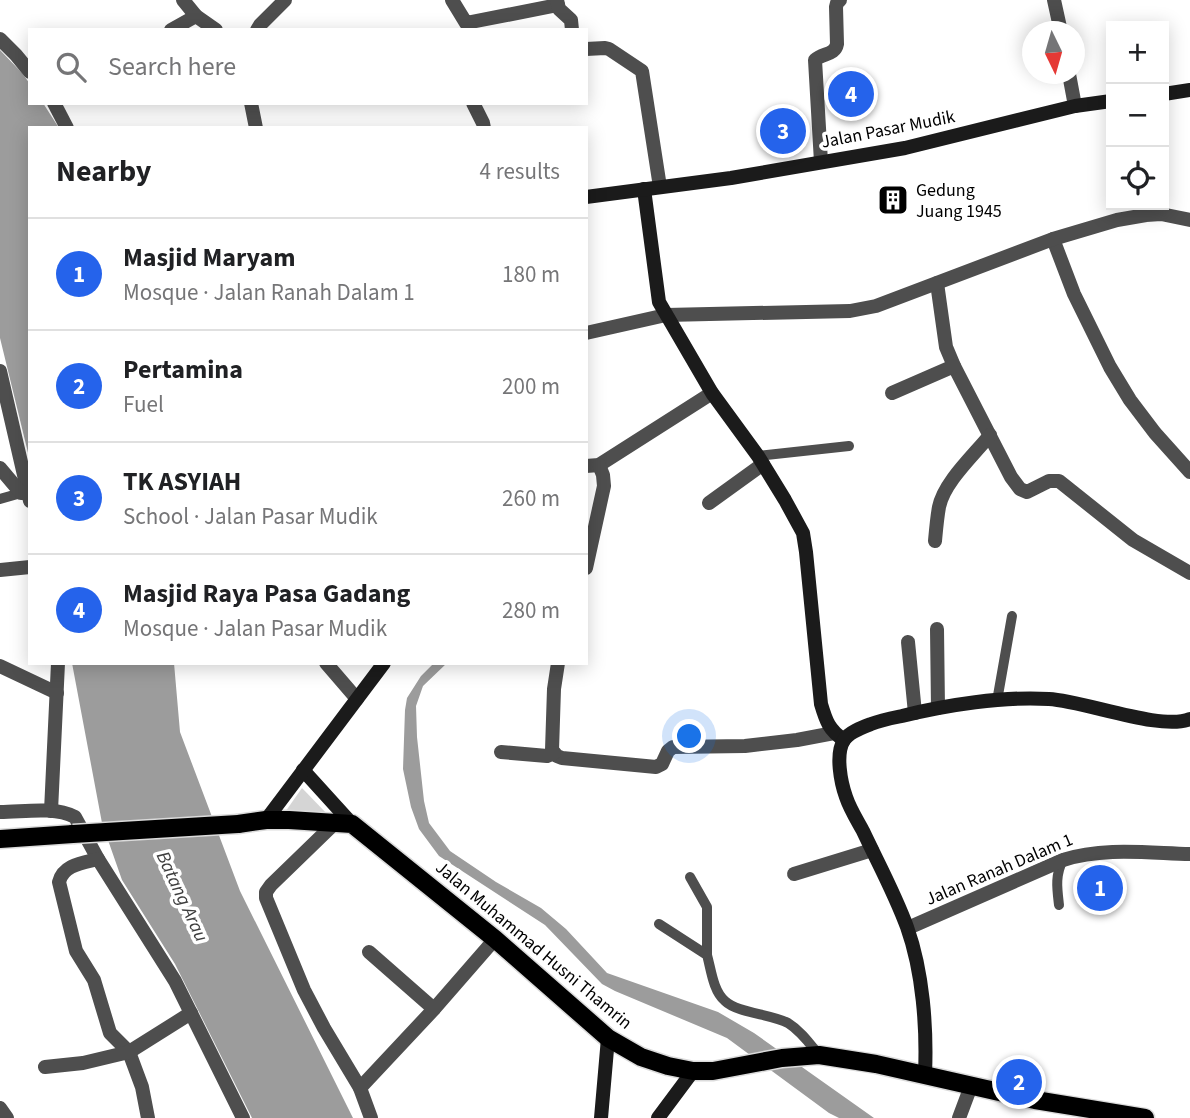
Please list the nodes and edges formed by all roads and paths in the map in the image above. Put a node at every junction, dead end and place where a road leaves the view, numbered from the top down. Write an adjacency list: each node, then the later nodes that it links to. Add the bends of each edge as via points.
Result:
1 (183, 0): 7 (street)
2 (285, 0): 12 (street)
3 (452, 0): 9 (street)
4 (841, 0): 28 (street, via 835,7 836,49 819,56 814,64)
5 (1054, 0): 8 (street)
6 (557, 3): 9 (street); 13 (street)
7 (196, 16): 10 (street); 11 (street)
8 (1059, 21)
9 (464, 26)
10 (175, 28)
11 (213, 28)
12 (259, 28)
13 (572, 28)
14 (0, 39): 16 (street)
15 (588, 49): 29 (street, via 609,49 642,71)
16 (28, 70)
17 (1071, 84): 24 (street)
18 (1190, 90): 19 (street)
19 (1169, 93)
20 (1106, 102): 24 (street, Jalan Pasar Mudik)
21 (55, 105): 25 (street)
22 (251, 105): 26 (street)
23 (473, 105): 27 (street)
24 (1075, 106): 28 (street, Jalan Pasar Mudik, via 905,148)
25 (66, 126)
26 (256, 126)
27 (484, 126)
28 (821, 162): 29 (street, Jalan Pasar Mudik)
29 (660, 187): 30 (street, Jalan Pasar Mudik)
30 (645, 189): 31 (street, Jalan Pasar Mudik); 35 (street, via 659,302)
31 (588, 197)
32 (1190, 220): 33 (street, via 1146,215)
33 (1053, 239): 34 (street); 46 (street, via 1110,367 1130,400)
34 (937, 283): 35 (street, via 850,311); 37 (street, via 946,347)
35 (666, 315): 36 (street); 39 (street)
36 (588, 333)
37 (954, 366): 40 (street); 41 (street)
38 (0, 371): 47 (street)
39 (712, 393): 43 (street); 44 (street)
40 (892, 393)
41 (990, 435): 50 (street, via 942,498); 54 (street, via 1022,491 1059,481 1133,540)
42 (849, 446): 43 (lane)
43 (761, 460): 49 (street); 69 (street, via 803,533 821,704 825,720)
44 (593, 466): 51 (street, via 603,475 604,486)
45 (0, 468): 47 (street)
46 (1190, 472)
47 (26, 496): 48 (lane)
48 (0, 499)
49 (709, 503)
50 (935, 541)
51 (588, 559)
52 (28, 568): 53 (street)
53 (0, 570)
54 (1190, 573)
55 (1012, 616): 65 (lane)
56 (937, 629): 66 (street)
57 (908, 642): 67 (street)
58 (58, 665): 63 (street)
59 (328, 665): 64 (street)
60 (383, 665): 64 (street)
61 (558, 665): 71 (street)
62 (0, 666): 63 (street)
63 (57, 693): 73 (street)
64 (358, 699): 72 (street)
65 (997, 701): 66 (street); 68 (street, via 1052,699 1167,722)
66 (938, 708): 67 (street)
67 (915, 713): 69 (street)
68 (1190, 719)
69 (839, 736): 71 (street, via 745,746 673,747 656,767 562,758); 78 (street, via 846,798)
70 (501, 752): 71 (street)
71 (554, 753)
72 (303, 770): 75 (street); 76 (street)
73 (51, 811): 74 (street); 80 (street, via 75,817)
74 (0, 812)
75 (266, 820): 76 (main road); 77 (main road, bridge)
76 (344, 823): 87 (main road, Jalan Muhammad Husni Thamrin); 99 (street, via 271,885 266,898 304,990)
77 (0, 839)
78 (872, 850): 82 (street); 86 (street)
79 (1190, 854): 81 (street, Jalan Ranah Dalam 1, via 1095,852)
80 (98, 859): 91 (street); 93 (street, via 69,867 59,882 74,944 94,980 110,1032)
81 (1063, 860): 84 (lane, via 1056,881); 86 (street, Jalan Ranah Dalam 1)
82 (794, 874)
83 (690, 877): 89 (lane, via 706,907)
84 (1059, 905)
85 (659, 924): 89 (lane)
86 (908, 928): 97 (street, via 922,998)
87 (495, 939): 90 (street); 92 (main road, Jalan Muhammad Husni Thamrin)
88 (369, 952): 90 (street)
89 (708, 954): 94 (lane, via 724,1001 789,1024)
90 (434, 1009): 99 (street)
91 (191, 1013): 93 (street); 104 (street)
92 (607, 1038): 96 (main road, Jalan Muhammad Husni Thamrin, via 641,1057); 106 (street)
93 (129, 1052): 95 (street); 103 (street)
94 (819, 1055): 96 (main road, Jalan Muhammad Husni Thamrin); 97 (main road, Jalan Muhammad Husni Thamrin)
95 (45, 1067)
96 (693, 1070): 107 (street)
97 (925, 1074): 98 (main road, Jalan Muhammad Husni Thamrin)
98 (971, 1086): 101 (main road, Jalan Muhammad Husni Thamrin); 108 (street)
99 (359, 1088): 105 (street)
100 (0, 1108): 102 (street)
101 (1120, 1116): 109 (main road, Jalan Muhammad Husni Thamrin)
102 (7, 1118)
103 (148, 1118)
104 (243, 1118)
105 (371, 1118)
106 (601, 1118)
107 (658, 1118)
108 (959, 1118)
109 (1145, 1118)

